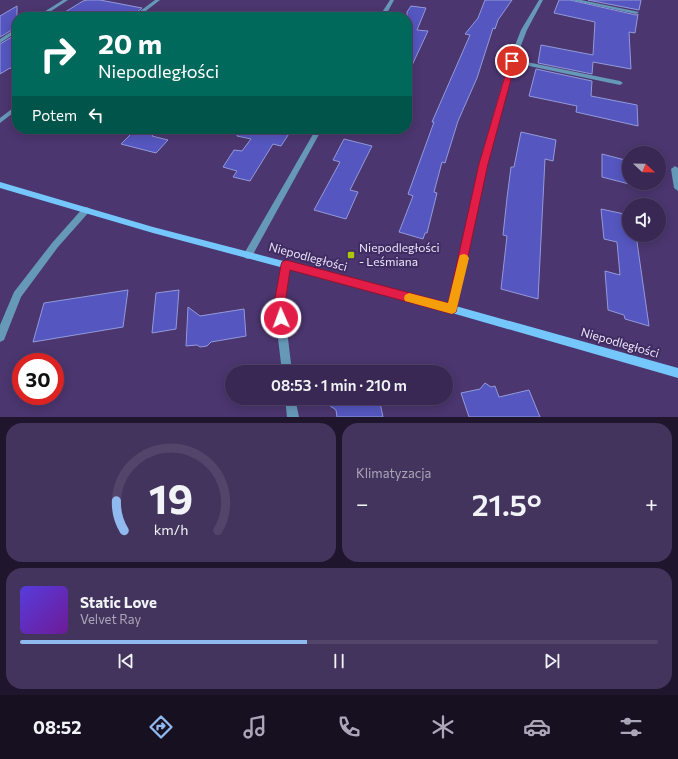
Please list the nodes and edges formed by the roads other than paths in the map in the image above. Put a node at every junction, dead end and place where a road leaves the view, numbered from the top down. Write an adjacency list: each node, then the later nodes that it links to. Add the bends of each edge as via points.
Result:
1 (66, 0): 6 (street)
2 (158, 0): 7 (street)
3 (392, 0): 8 (street)
4 (541, 0): 12 (street, via 524,30)
5 (573, 0): 9 (street)
6 (47, 12)
7 (142, 12)
8 (385, 12)
9 (636, 12)
10 (12, 33): 11 (street)
11 (0, 41)
12 (512, 61): 13 (street); 23 (street, via 484,164)
13 (620, 83)
14 (12, 111): 15 (street)
15 (0, 121)
16 (316, 134): 21 (street)
17 (676, 169): 19 (street)
18 (0, 185): 20 (street, Niepodległości)
19 (678, 188)
20 (86, 210): 21 (street, Niepodległości); 24 (street, via 18,295)
21 (248, 255): 22 (street, Niepodległości)
22 (286, 265): 23 (street, Niepodległości); 25 (street, via 279,304)
23 (452, 309): 26 (street, Niepodległości)
24 (0, 337)
25 (286, 365)
26 (678, 373)
27 (291, 405): 28 (street)
28 (293, 417)

